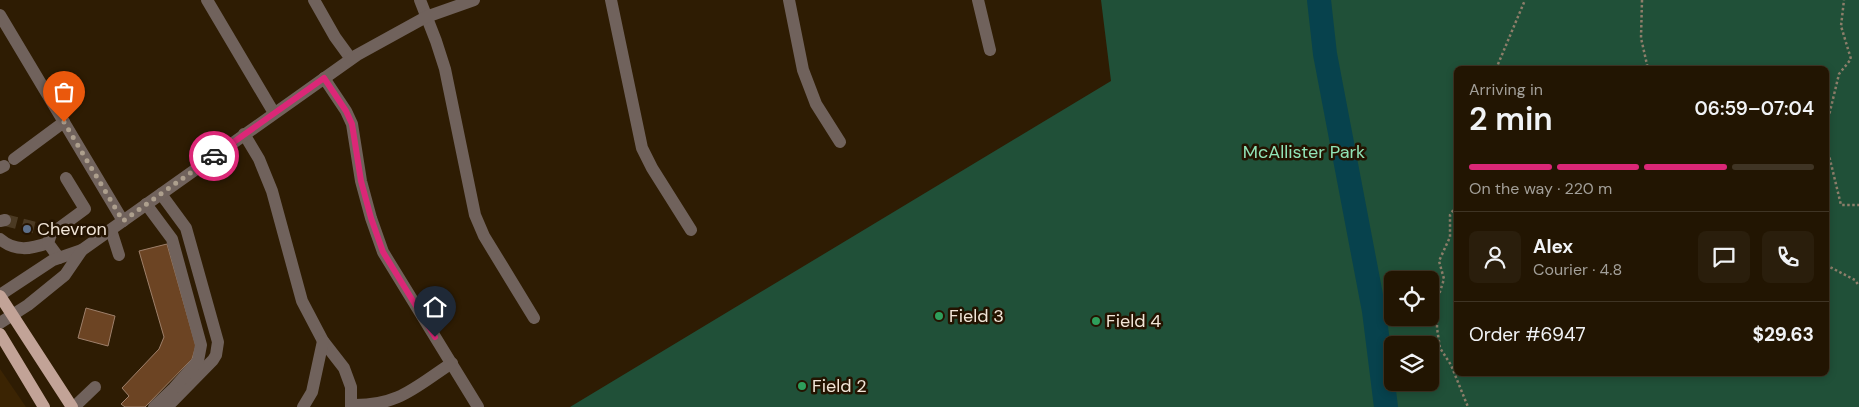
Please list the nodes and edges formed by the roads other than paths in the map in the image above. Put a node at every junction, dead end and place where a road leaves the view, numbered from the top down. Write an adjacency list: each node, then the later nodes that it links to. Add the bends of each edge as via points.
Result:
1 (207, 0): 13 (street)
2 (314, 0): 11 (street)
3 (420, 0): 9 (street)
4 (474, 0): 9 (street)
5 (611, 0): 23 (street, via 642,148)
6 (789, 0): 16 (street, via 803,70 816,104)
7 (978, 0): 10 (street)
8 (0, 14): 14 (street)
9 (426, 17): 11 (street); 31 (street, via 445,69 474,215)
10 (990, 50)
11 (351, 59): 12 (street)
12 (324, 78): 13 (street); 35 (street, via 352,124 361,181 383,252)
13 (274, 113): 15 (street)
14 (64, 122): 17 (street); 21 (street)
15 (244, 134): 19 (street); 34 (street, via 272,191 302,301)
16 (840, 142)
17 (6, 164)
18 (66, 178): 24 (street, via 85,210)
19 (161, 194): 20 (street); 41 (street, via 186,228 218,342 216,355)
20 (146, 204): 21 (street); 40 (street, via 172,239 201,345 198,362)
21 (123, 221): 22 (street)
22 (111, 230): 26 (street); 27 (street)
23 (691, 230)
24 (47, 235): 25 (street, via 31,249 7,245); 28 (street)
25 (0, 239)
26 (82, 250): 28 (street); 30 (street, via 65,275)
27 (119, 255)
28 (59, 258): 29 (street)
29 (0, 295): 30 (main road)
30 (12, 315): 32 (street); 39 (main road)
31 (534, 318)
32 (0, 323)
33 (0, 334): 38 (main road)
34 (323, 341): 37 (street, via 344,368 351,387); 42 (street, via 312,392)
35 (452, 363): 37 (street, via 394,400); 43 (street)
36 (95, 387): 39 (street)
37 (352, 406)
38 (44, 407)
39 (73, 407)
40 (154, 407)
41 (167, 407)
42 (303, 407)
43 (478, 407)

